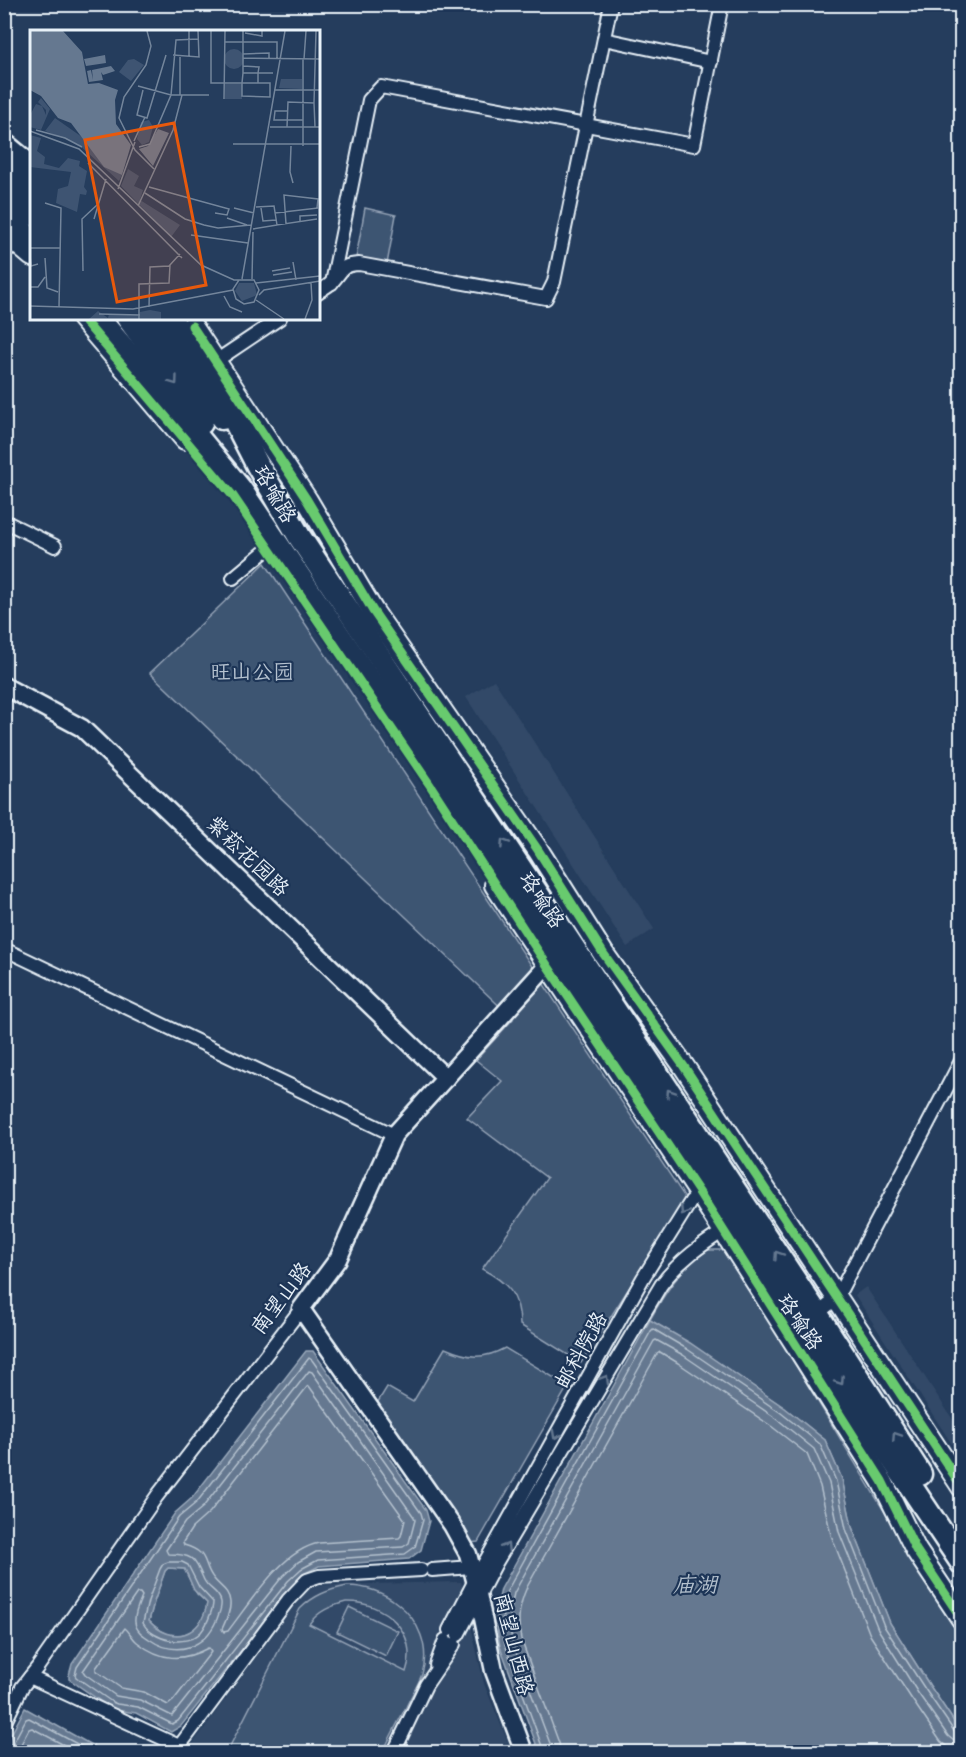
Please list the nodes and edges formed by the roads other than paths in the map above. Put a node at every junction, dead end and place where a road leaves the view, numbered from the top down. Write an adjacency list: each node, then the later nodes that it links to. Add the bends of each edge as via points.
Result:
1 (611, 4): 3 (street)
2 (722, 4): 4 (street)
3 (604, 39): 4 (street); 5 (street)
4 (711, 62): 5 (street, via 694,145)
5 (587, 125): 16 (street, via 554,282 546,298 359,264 348,265); 16 (street, via 381,87 369,100)
6 (4, 145): 8 (highway)
7 (4, 166): 10 (highway)
8 (30, 166)
9 (4, 188): 11 (highway)
10 (30, 189)
11 (30, 212)
12 (4, 213): 14 (highway)
13 (4, 232): 15 (main road)
14 (30, 239)
15 (30, 254)
16 (332, 283): 17 (street)
17 (320, 291)
18 (84, 320): 29 (main road)
19 (100, 320): 27 (highway, 珞喻路)
20 (129, 320): 27 (highway, one-way to 27, via 182,391)
21 (149, 320): 26 (highway)
22 (172, 320): 25 (highway, 珞喻路)
23 (277, 320): 25 (street)
24 (192, 326): 25 (main road)
25 (211, 365): 26 (highway, 珞喻路); 38 (main road, via 307,500 373,611 683,1065)
26 (258, 466): 38 (highway, 珞喻路, one-way to 26, via 299,536)
27 (240, 489): 29 (highway, 珞喻路)
28 (4, 521): 30 (street)
29 (272, 545): 31 (street); 34 (highway, 珞喻路)
30 (55, 546)
31 (233, 578)
32 (4, 687): 36 (street, 紫菘花园路, via 82,728)
33 (4, 949): 37 (street)
34 (551, 961): 36 (street, 南望山路); 38 (highway, 珞喻路)
35 (961, 1061): 41 (street)
36 (446, 1078): 37 (street, 南望山路)
37 (394, 1135): 42 (street, 南望山路, via 338,1259)
38 (724, 1174): 39 (main road); 40 (highway, 珞喻路); 47 (street, 邮科院路, one-way to 47, via 686,1208)
39 (771, 1200): 40 (street); 41 (main road)
40 (736, 1223): 43 (highway, 珞喻路, one-way to 40); 46 (highway, 珞喻路, one-way to 46); 47 (street, one-way to 40, via 661,1285 689,1254); 48 (main road, via 882,1481 916,1550)
41 (836, 1299): 43 (street); 44 (main road)
42 (301, 1309): 47 (street, 南望山西路, via 452,1525); 49 (street, 南望山路, via 157,1496)
43 (817, 1314): 45 (highway, 珞喻路, one-way to 43)
44 (962, 1487)
45 (962, 1538)
46 (962, 1563)
47 (479, 1577): 51 (street, via 427,1570 307,1580); 52 (street); 53 (street, 南望山西路, via 496,1678)
48 (962, 1619)
49 (33, 1673): 50 (street, 南望山路); 51 (street)
50 (4, 1724)
51 (177, 1749)
52 (394, 1752)
53 (524, 1752)

